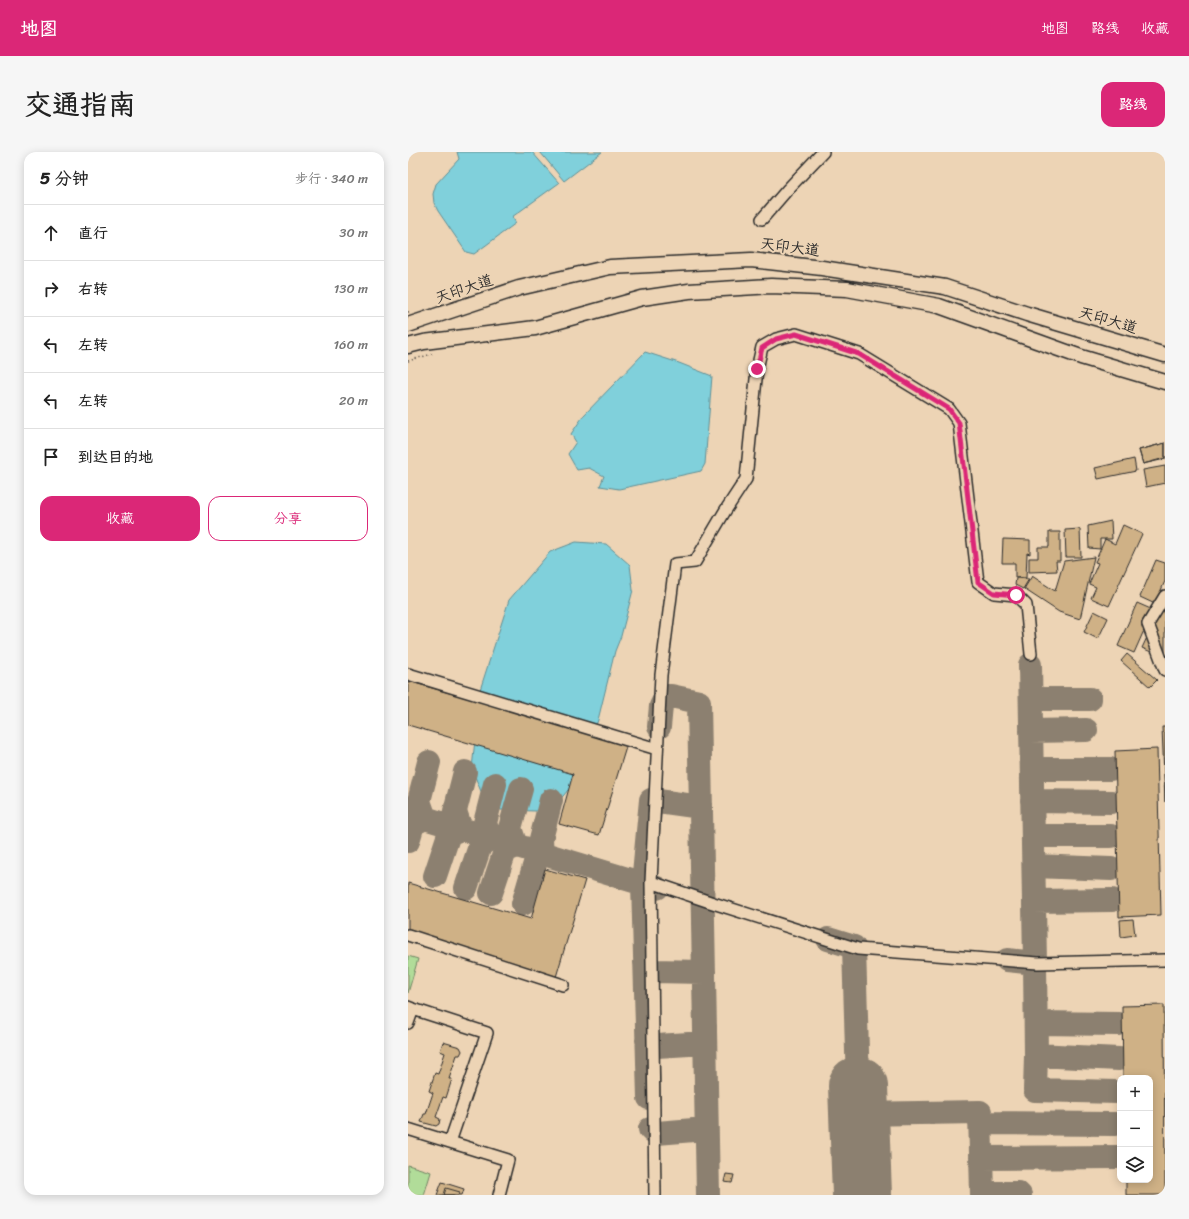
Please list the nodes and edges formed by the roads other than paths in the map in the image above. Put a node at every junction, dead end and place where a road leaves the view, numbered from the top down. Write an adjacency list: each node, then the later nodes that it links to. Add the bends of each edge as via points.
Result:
1 (823, 152): 2 (street)
2 (762, 219)
3 (408, 325): 5 (main road, 天印大道, via 519,288 610,267 751,260 946,287)
4 (408, 346): 6 (main road, via 535,328 650,297 689,291 771,286 847,289 939,306 1081,356)
5 (1165, 355)
6 (1165, 382)
7 (1165, 596): 9 (street, via 1148,624)
8 (1031, 654): 11 (street, via 1026,605 1016,595 994,593 978,582 959,423 949,409 859,354 796,334 776,339 762,348 757,369 746,479 694,562 675,564 661,675)
9 (1165, 670)
10 (408, 674): 11 (street)
11 (657, 749): 12 (street)
12 (650, 882): 14 (street, via 858,949 1038,963); 21 (street)
13 (408, 935): 15 (street)
14 (1165, 960)
15 (563, 986)
16 (410, 1008): 17 (street); 19 (street, via 487,1033)
17 (408, 1023)
18 (408, 1129): 19 (street)
19 (450, 1142): 20 (street, via 508,1160)
20 (498, 1195)
21 (655, 1195)

